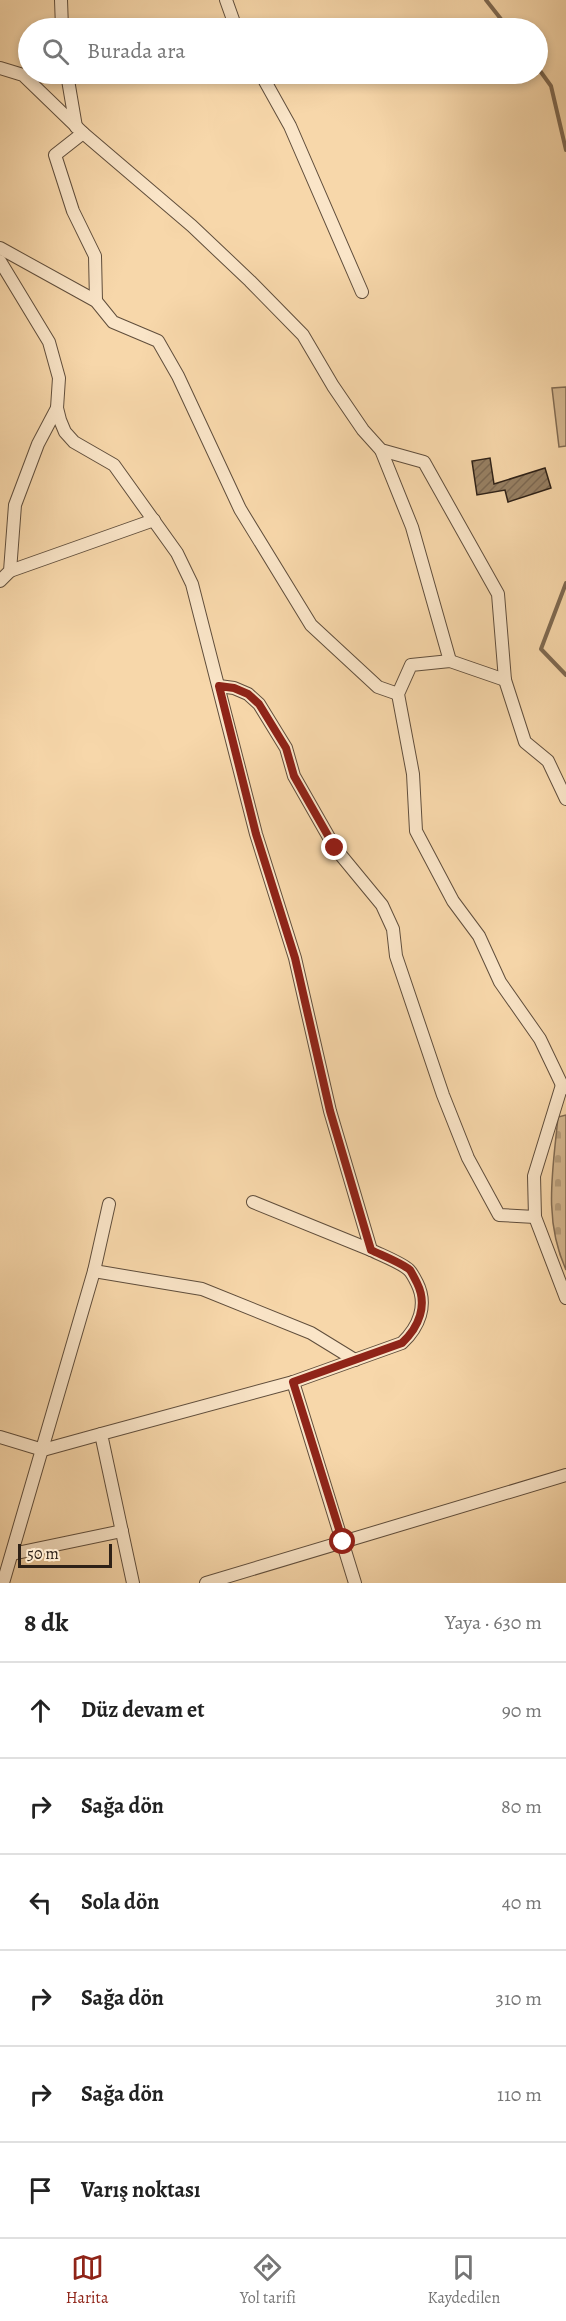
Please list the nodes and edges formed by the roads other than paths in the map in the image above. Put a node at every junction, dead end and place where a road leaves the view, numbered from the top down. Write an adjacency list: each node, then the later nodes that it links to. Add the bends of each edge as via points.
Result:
1 (60, 0): 3 (street)
2 (226, 0): 4 (street)
3 (61, 18)
4 (232, 18)
5 (1, 66): 6 (street)
6 (18, 73)
7 (32, 84): 10 (street)
8 (69, 84): 10 (street)
9 (267, 84): 13 (street, via 290,126)
10 (80, 130): 14 (street, via 55,155 73,211 95,256); 16 (street, via 192,226 303,335 333,386)
11 (0, 248): 14 (street)
12 (0, 261): 15 (street, via 49,342 59,378)
13 (362, 292)
14 (96, 301): 23 (street, via 113,322 158,341 178,375 240,509 310,625 378,687)
15 (57, 408): 17 (street, via 65,432 74,442 114,465); 18 (street, via 38,444 15,505)
16 (381, 450): 20 (street, via 412,527); 21 (street, via 424,462 498,594)
17 (154, 520): 18 (street); 22 (street, via 192,584)
18 (10, 571): 19 (street)
19 (0, 581)
20 (450, 661): 21 (street); 23 (street, via 411,665)
21 (505, 680): 24 (street, via 525,742 548,761)
22 (219, 686): 28 (street, via 248,694 259,704 286,748 294,776 335,848 382,905 393,929 396,956 443,1095 468,1158 499,1215); 29 (street, via 256,834 295,958 330,1111)
23 (398, 694): 25 (street, via 413,774 416,831 453,901 479,936 500,982 540,1039)
24 (566, 799)
25 (564, 1086): 28 (street, via 534,1176)
26 (252, 1202): 29 (street)
27 (109, 1204): 30 (street)
28 (535, 1218): 31 (street)
29 (371, 1250): 32 (street, via 410,1270 419,1286 420,1320 402,1343)
30 (94, 1271): 32 (street, via 202,1289 311,1333); 36 (street)
31 (566, 1298)
32 (355, 1360): 33 (street)
33 (293, 1382): 34 (street); 39 (street)
34 (101, 1434): 36 (street); 38 (street)
35 (0, 1437): 36 (street)
36 (43, 1450): 40 (street)
37 (566, 1475): 39 (street)
38 (122, 1531): 40 (street); 42 (street)
39 (343, 1542): 43 (street); 44 (street)
40 (12, 1554): 41 (street)
41 (3, 1583)
42 (134, 1583)
43 (206, 1583)
44 (355, 1583)

